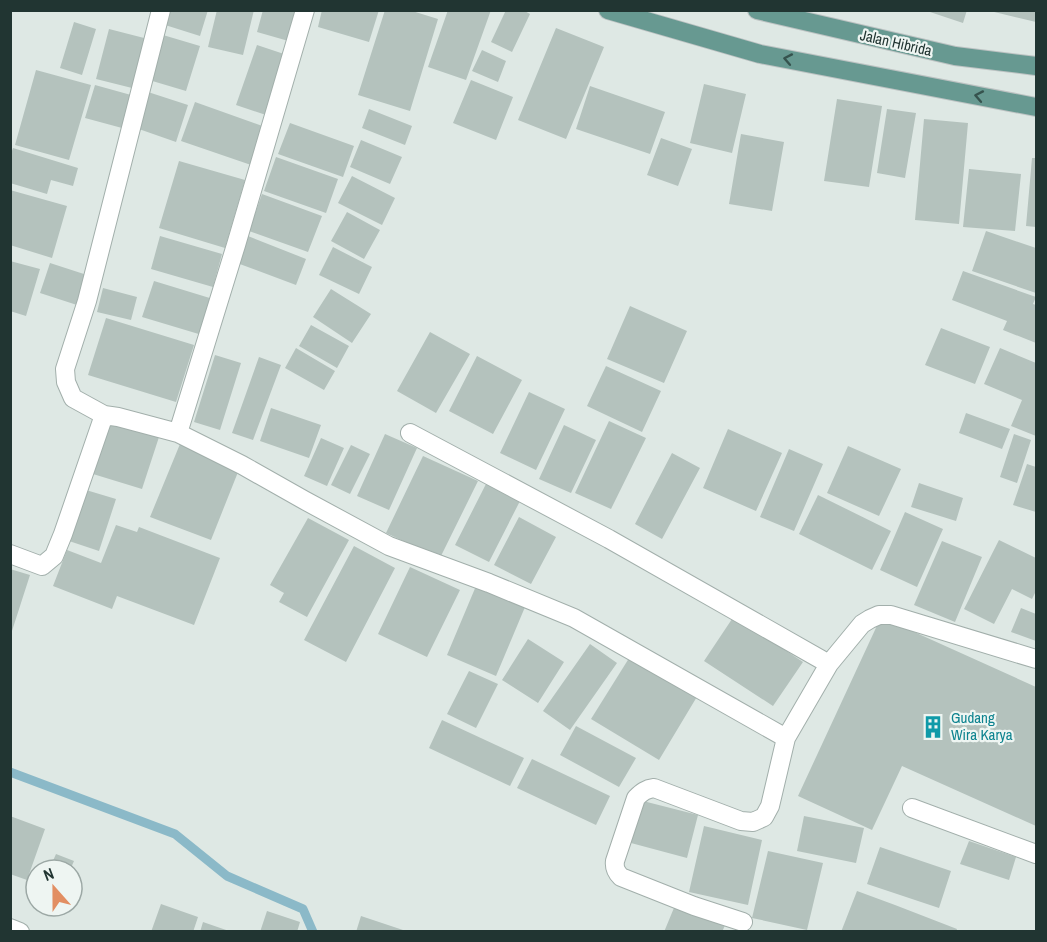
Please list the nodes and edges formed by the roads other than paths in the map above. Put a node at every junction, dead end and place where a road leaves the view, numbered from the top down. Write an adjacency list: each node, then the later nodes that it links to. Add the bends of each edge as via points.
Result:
1 (161, 10): 7 (street, via 87,301 65,369 73,398)
2 (305, 10): 8 (street)
3 (608, 10): 6 (main road, one-way to 3, via 760,54)
4 (757, 10): 5 (main road, Jalan Hibrida, via 956,56)
5 (1036, 66)
6 (1036, 107)
7 (104, 415): 8 (street); 10 (street, via 54,556 42,566)
8 (178, 433): 13 (street, via 389,546 574,618)
9 (410, 433): 12 (street, via 609,539)
10 (10, 554)
11 (1036, 659): 12 (street, via 891,615 879,615 862,624)
12 (829, 664): 13 (street)
13 (786, 738): 16 (street, via 764,817 741,822 654,788 647,789 636,798 615,861 621,877)
14 (912, 808): 15 (street)
15 (1036, 854)
16 (743, 922)
17 (10, 928): 18 (street)
18 (20, 932)

